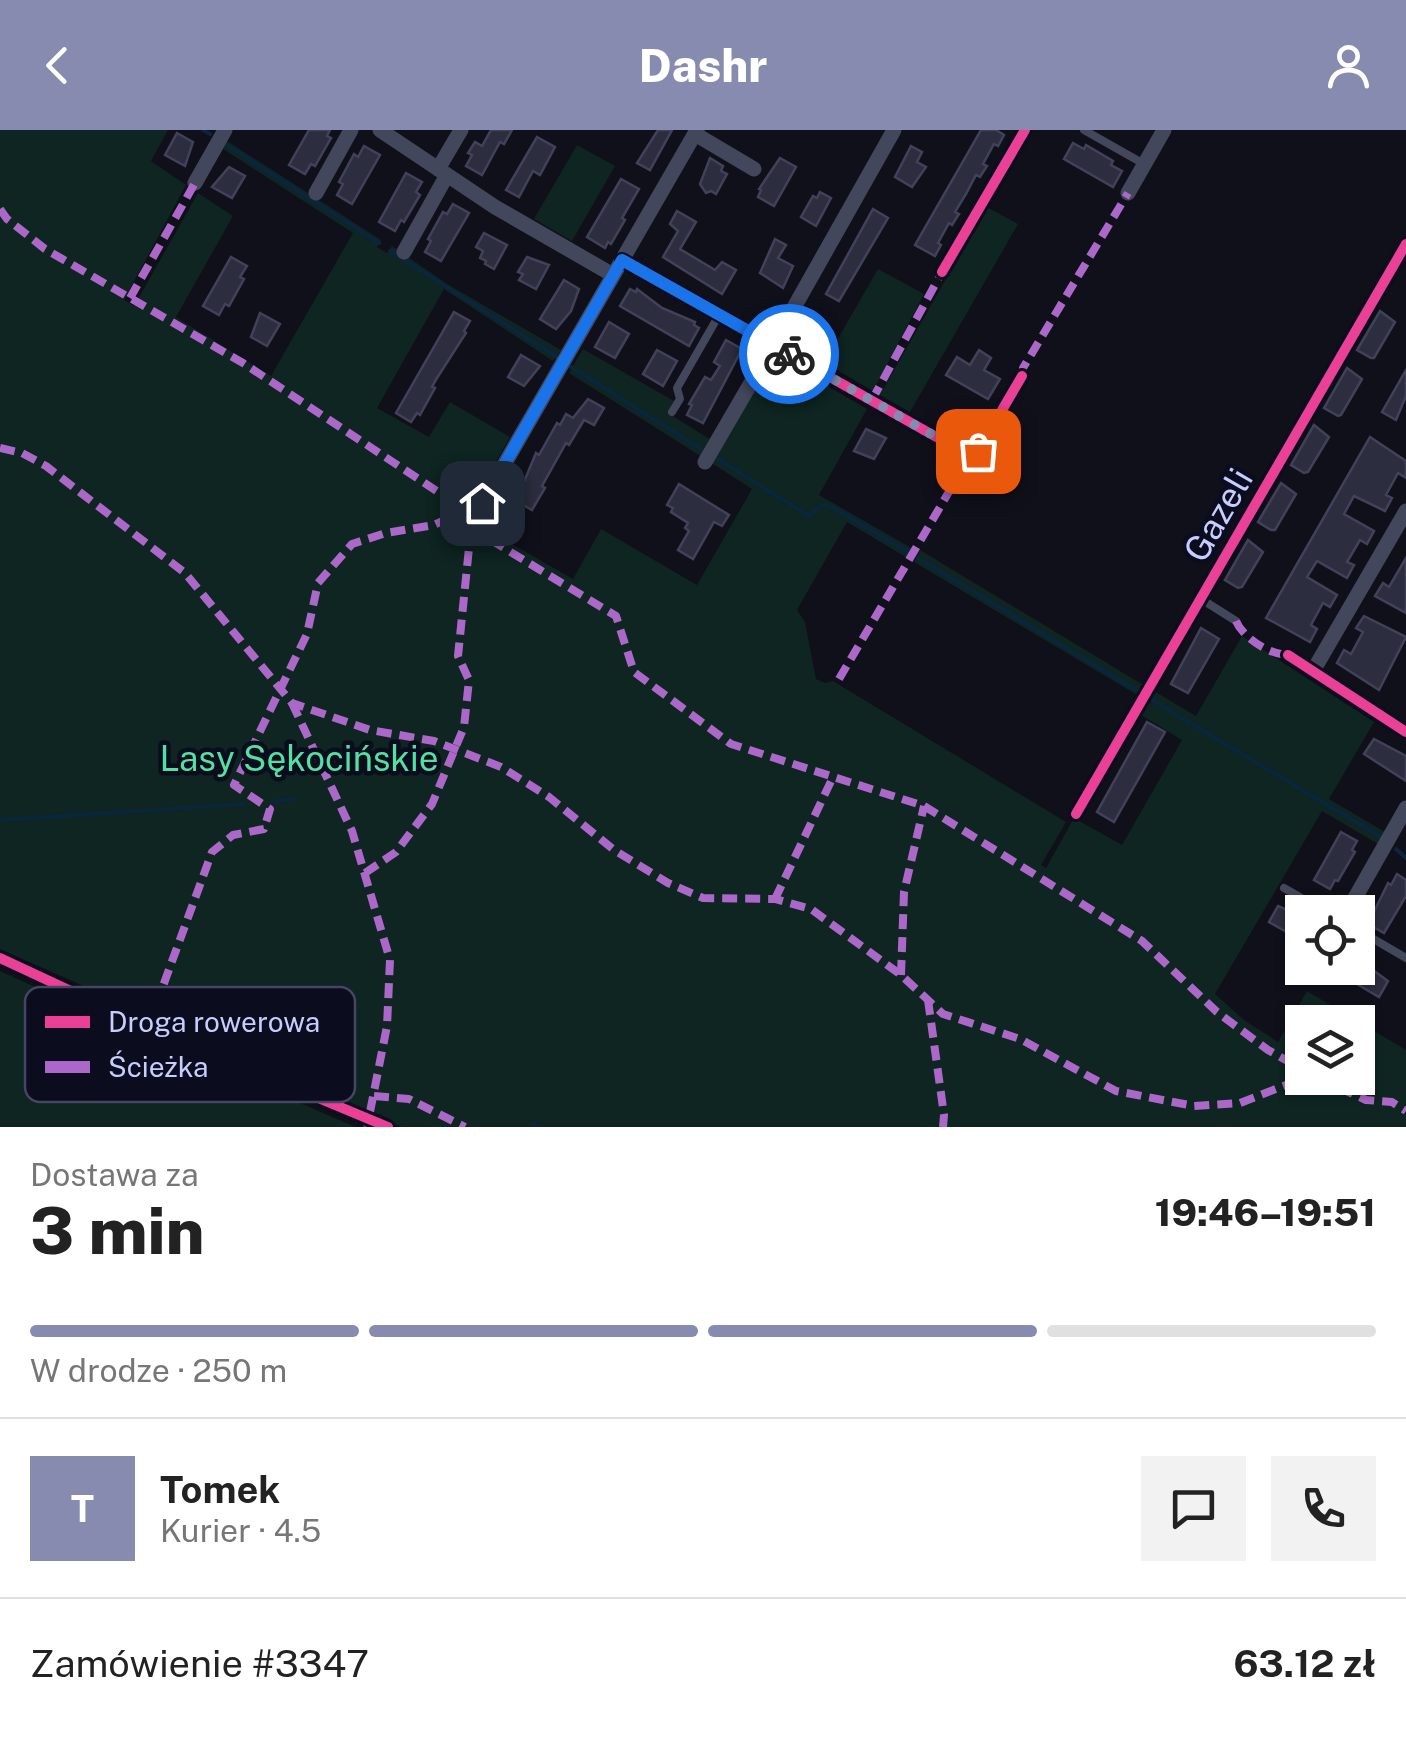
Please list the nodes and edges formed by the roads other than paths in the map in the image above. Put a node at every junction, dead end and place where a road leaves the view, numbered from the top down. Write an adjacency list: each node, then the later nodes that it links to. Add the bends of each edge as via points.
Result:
1 (225, 130): 13 (street)
2 (352, 130): 14 (street)
3 (380, 130): 12 (street)
4 (461, 130): 12 (street)
5 (894, 130): 22 (street)
6 (1025, 130): 19 (street)
7 (1084, 130): 10 (lane)
8 (1164, 130): 10 (street)
9 (696, 132): 11 (street); 18 (street)
10 (1144, 164): 15 (street)
11 (754, 169)
12 (443, 172): 17 (street); 20 (street)
13 (195, 183)
14 (316, 193)
15 (1128, 193)
16 (1406, 244): 29 (street, Gazeli)
17 (404, 252)
18 (622, 260): 20 (street); 21 (street)
19 (942, 272)
20 (612, 275): 27 (street)
21 (720, 315): 23 (street); 25 (lane, via 678,388)
22 (783, 326)
23 (773, 345): 24 (street, via 970,456); 26 (street)
24 (1022, 376)
25 (672, 412)
26 (705, 462)
27 (482, 503)
28 (1406, 511): 32 (street)
29 (1201, 599): 30 (lane); 35 (street, Gazeli)
30 (1236, 621)
31 (1288, 654): 32 (street)
32 (1313, 670): 33 (street)
33 (1406, 732)
34 (1406, 808): 38 (street)
35 (1076, 814)
36 (1284, 888): 37 (lane)
37 (1296, 895)
38 (1357, 895)
39 (1375, 940): 41 (lane)
40 (0, 958): 42 (street)
41 (1406, 958)
42 (62, 987)
43 (328, 1102): 44 (street)
44 (388, 1127)

